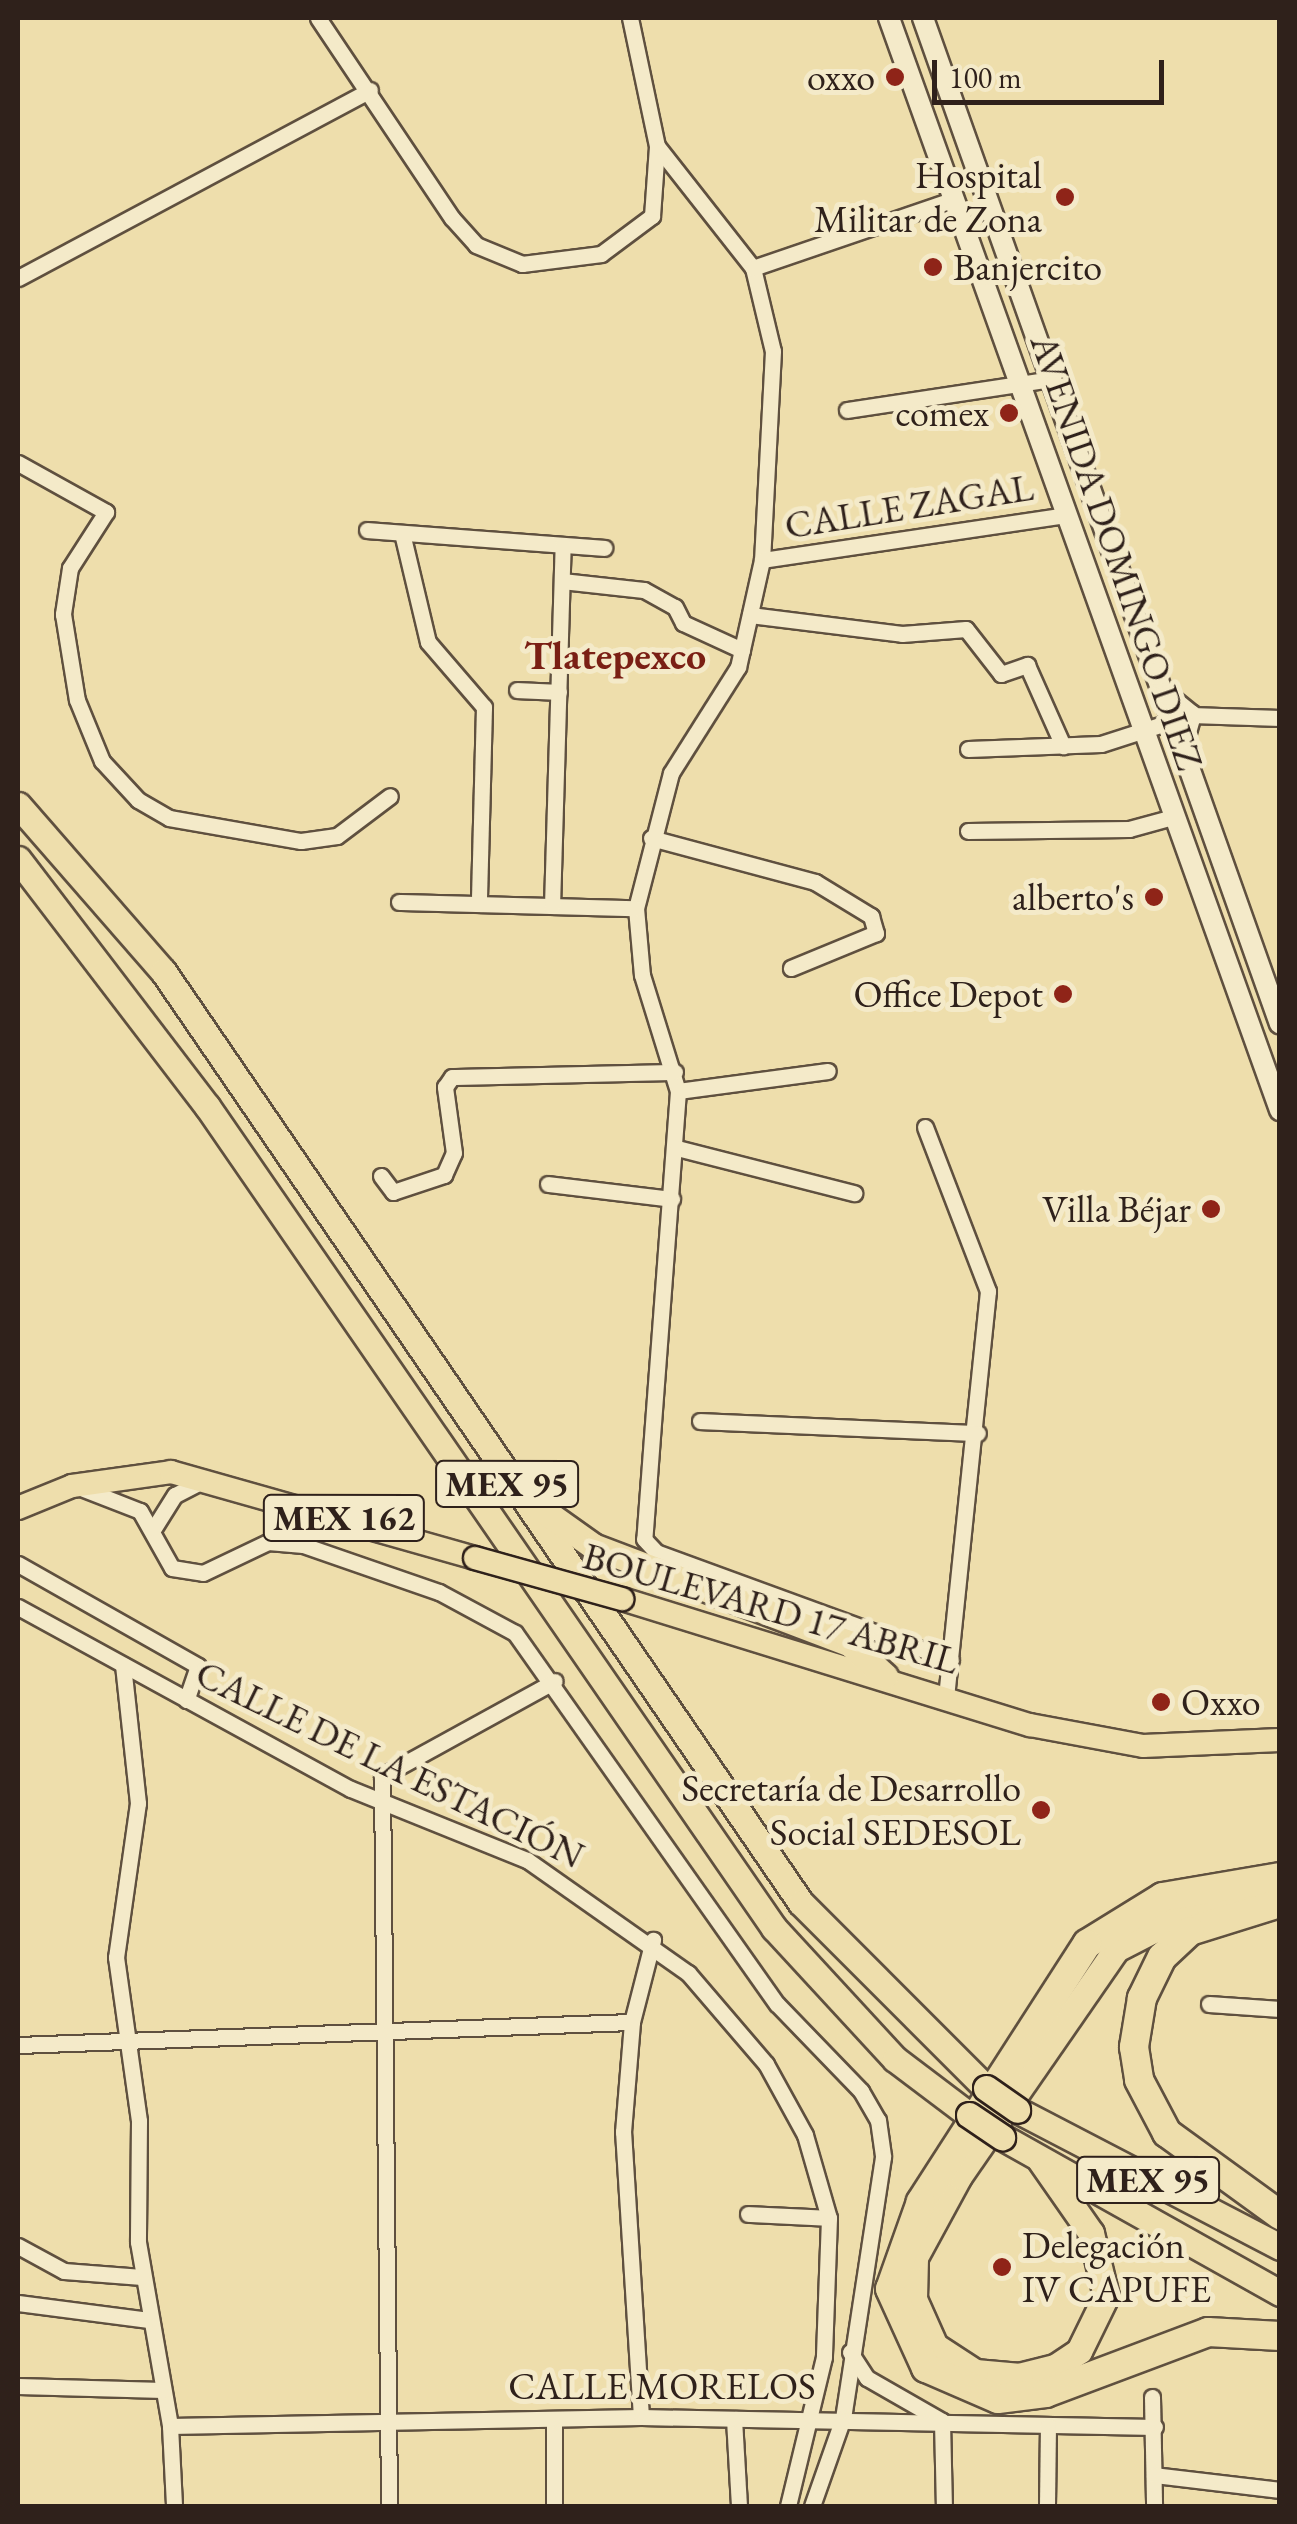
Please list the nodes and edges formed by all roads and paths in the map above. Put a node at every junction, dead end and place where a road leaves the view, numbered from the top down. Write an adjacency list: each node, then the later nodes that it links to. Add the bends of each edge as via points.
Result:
1 (318, 18): 5 (street)
2 (630, 18): 6 (street)
3 (889, 18): 7 (main road, AVENIDA DOMINGO DIEZ)
4 (923, 18): 10 (main road, AVENIDA DOMINGO DIEZ)
5 (370, 90): 6 (street, via 476,245 522,264 600,254 636,234 658,193); 9 (street)
6 (657, 146): 8 (street)
7 (954, 199): 8 (street); 11 (main road, AVENIDA DOMINGO DIEZ)
8 (753, 268): 19 (street, via 773,351)
9 (18, 278)
10 (1052, 379): 11 (street); 25 (main road, AVENIDA DOMINGO DIEZ, via 1160,690)
11 (1022, 385): 12 (street); 14 (main road, AVENIDA DOMINGO DIEZ)
12 (848, 410)
13 (18, 463): 30 (street, via 106,512 70,568 63,614 77,700 102,761 138,800 169,818 301,841 337,836)
14 (1065, 515): 19 (street, CALLE ZAGAL); 27 (main road, AVENIDA DOMINGO DIEZ)
15 (367, 530): 16 (street)
16 (402, 534): 17 (street); 37 (street, via 428,642 484,707)
17 (563, 544): 18 (street); 20 (street)
18 (604, 548)
19 (762, 560): 21 (street)
20 (562, 582): 22 (street, via 644,590 676,607 683,624); 24 (street)
21 (750, 615): 22 (street); 28 (street, via 902,634 966,629 1001,674 1027,666)
22 (742, 650): 34 (street, via 723,700 671,773)
23 (517, 690): 24 (street)
24 (559, 692): 38 (street)
25 (1180, 717): 26 (street); 27 (street); 41 (main road, AVENIDA DOMINGO DIEZ, via 1182,750)
26 (1280, 718)
27 (1142, 730): 28 (street); 32 (main road, AVENIDA DOMINGO DIEZ)
28 (1063, 746): 29 (street)
29 (968, 749)
30 (390, 796)
31 (18, 806): 54 (highway, MEX 95, via 163,971)
32 (1172, 816): 33 (street, via 1130,830); 45 (main road, AVENIDA DOMINGO DIEZ)
33 (968, 831)
34 (650, 838): 39 (street); 40 (street, via 816,882 871,916 876,933)
35 (18, 859): 78 (highway, MEX 95, bridge, via 186,1077 774,1928 895,2060)
36 (400, 902): 37 (street)
37 (479, 904): 38 (street)
38 (552, 906): 39 (street)
39 (636, 908): 43 (street, via 642,975)
40 (791, 968)
41 (1280, 1024)
42 (828, 1071): 44 (street)
43 (675, 1072): 44 (street); 48 (street, via 452,1077 445,1088 454,1153 444,1175 393,1192)
44 (678, 1091): 47 (street)
45 (1280, 1110)
46 (925, 1127): 53 (street, via 986,1268)
47 (677, 1148): 50 (street); 51 (street)
48 (381, 1176)
49 (548, 1184): 51 (street)
50 (854, 1193)
51 (672, 1200): 61 (street, via 644,1539 656,1552)
52 (700, 1421): 53 (street)
53 (978, 1433): 61 (street)
54 (490, 1460): 63 (highway, via 564,1531 849,1643); 83 (highway, MEX 95, bridge, via 800,1903 986,2088)
55 (213, 1478): 56 (main road, BOULEVARD 17 ABRIL / MEX 162, via 171,1472); 58 (street, via 175,1495); 63 (main road, BOULEVARD 17 ABRIL / MEX 162, bridge)
56 (72, 1486): 57 (main road, BOULEVARD 17 ABRIL / MEX 162); 58 (street, via 124,1500)
57 (18, 1508)
58 (154, 1528): 64 (street, via 162,1556 184,1572 202,1574 279,1541 342,1554 480,1610 515,1633)
59 (18, 1564): 66 (street, via 198,1666)
60 (18, 1606): 62 (street, CALLE DE LA ESTACIÓN)
61 (950, 1660): 65 (street)
62 (122, 1665): 66 (street, CALLE DE LA ESTACIÓN); 76 (street, via 138,1803 116,1958)
63 (884, 1676): 65 (main road, BOULEVARD 17 ABRIL / MEX 162)
64 (555, 1680): 68 (street, via 390,1769); 87 (street, via 777,2004 878,2120 883,2157)
65 (946, 1694): 67 (main road, BOULEVARD 17 ABRIL / MEX 162, via 1030,1724 1143,1746)
66 (186, 1700): 68 (street, CALLE DE LA ESTACIÓN)
67 (1280, 1740)
68 (382, 1798): 71 (street, CALLE DE LA ESTACIÓN, via 526,1860); 75 (street)
69 (1280, 1876): 90 (highway, via 1163,1897 1088,1944 921,2202 890,2289 926,2368 998,2399 1046,2393 1208,2332)
70 (1280, 1903): 78 (highway, via 1206,1902 1116,1949 959,2176 912,2276 935,2346 976,2372 1020,2376 1079,2352 1106,2296 1092,2233); 80 (highway, via 1190,1931 1162,1957 1142,1998 1134,2047 1139,2080 1167,2133)
71 (653, 1940): 74 (street); 81 (street, CALLE DE LA ESTACIÓN, via 766,2064 805,2136)
72 (1210, 2004): 73 (street)
73 (1280, 2010)
74 (632, 2022): 75 (street); 95 (street, via 623,2132)
75 (383, 2028): 76 (street); 100 (street)
76 (124, 2040): 77 (street); 84 (street, via 140,2121)
77 (18, 2046)
78 (1040, 2160): 85 (highway, MEX 95)
79 (748, 2214): 81 (street)
80 (1280, 2215)
81 (828, 2218): 86 (street, CALLE DE LA ESTACIÓN)
82 (18, 2246): 84 (street, via 64,2272)
83 (1280, 2247)
84 (142, 2277): 89 (street)
85 (1280, 2293)
86 (830, 2296): 87 (street); 99 (street, CALLE DE LA ESTACIÓN)
87 (860, 2302): 91 (street)
88 (18, 2304): 89 (street)
89 (148, 2320): 93 (street)
90 (1280, 2336)
91 (850, 2352): 98 (street); 101 (street, via 867,2378)
92 (18, 2386): 93 (street)
93 (163, 2390): 102 (street)
94 (1152, 2397): 104 (street)
95 (641, 2417): 96 (street, CALLE MORELOS); 97 (street, CALLE MORELOS)
96 (554, 2418): 100 (street, CALLE MORELOS); 109 (street)
97 (734, 2418): 99 (street, CALLE MORELOS); 110 (street)
98 (844, 2418): 99 (street, CALLE MORELOS); 101 (street, CALLE MORELOS); 112 (street)
99 (814, 2419): 111 (street, CALLE DE LA ESTACIÓN)
100 (389, 2421): 102 (street, CALLE MORELOS); 108 (street)
101 (942, 2421): 103 (street, CALLE MORELOS); 113 (street)
102 (170, 2426): 107 (street)
103 (1048, 2426): 104 (street, CALLE MORELOS); 114 (street)
104 (1154, 2427): 105 (street)
105 (1154, 2476): 106 (street); 115 (street)
106 (1279, 2490)
107 (174, 2506)
108 (389, 2506)
109 (554, 2506)
110 (739, 2506)
111 (788, 2506)
112 (812, 2506)
113 (944, 2506)
114 (1047, 2506)
115 (1154, 2506)

